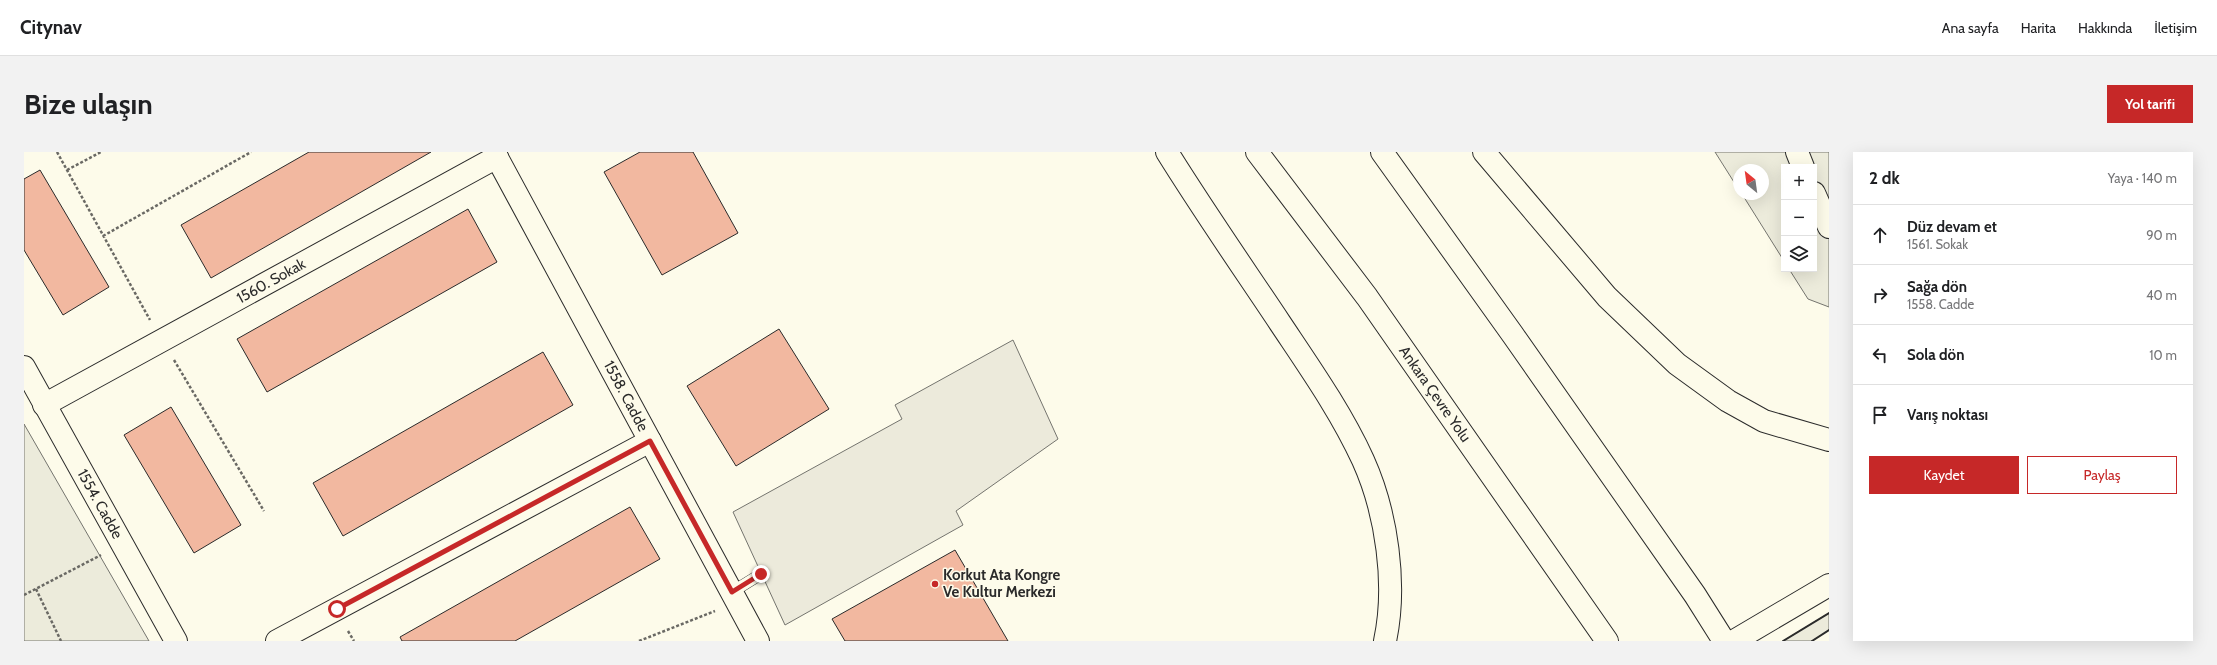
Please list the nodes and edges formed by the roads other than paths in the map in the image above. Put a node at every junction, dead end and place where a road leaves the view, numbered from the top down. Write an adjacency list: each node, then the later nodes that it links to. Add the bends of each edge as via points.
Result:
1 (1166, 152): 20 (main road, via 1332,402 1364,462 1387,543 1390,582)
2 (1257, 152): 21 (main road, Ankara Çevre Yolu, via 1367,297)
3 (1382, 152): 22 (main road, via 1695,595)
4 (1484, 152): 12 (main road, via 1607,297 1677,364 1728,401 1764,421)
5 (1797, 152): 7 (main road)
6 (496, 154): 11 (main road, 1560. Sokak); 13 (main road, 1558. Cadde)
7 (1802, 164)
8 (1817, 200): 9 (main road)
9 (1829, 227)
10 (24, 367): 11 (main road, 1554. Cadde)
11 (44, 405): 17 (main road, 1554. Cadde)
12 (1829, 440)
13 (650, 441): 16 (main road, 1558. Cadde); 18 (main road)
14 (761, 574): 16 (lane)
15 (1829, 585): 23 (main road)
16 (735, 597): 19 (main road, 1558. Cadde)
17 (176, 641)
18 (276, 641)
19 (758, 641)
20 (1385, 641)
21 (1607, 641)
22 (1724, 641)
23 (1734, 641)

